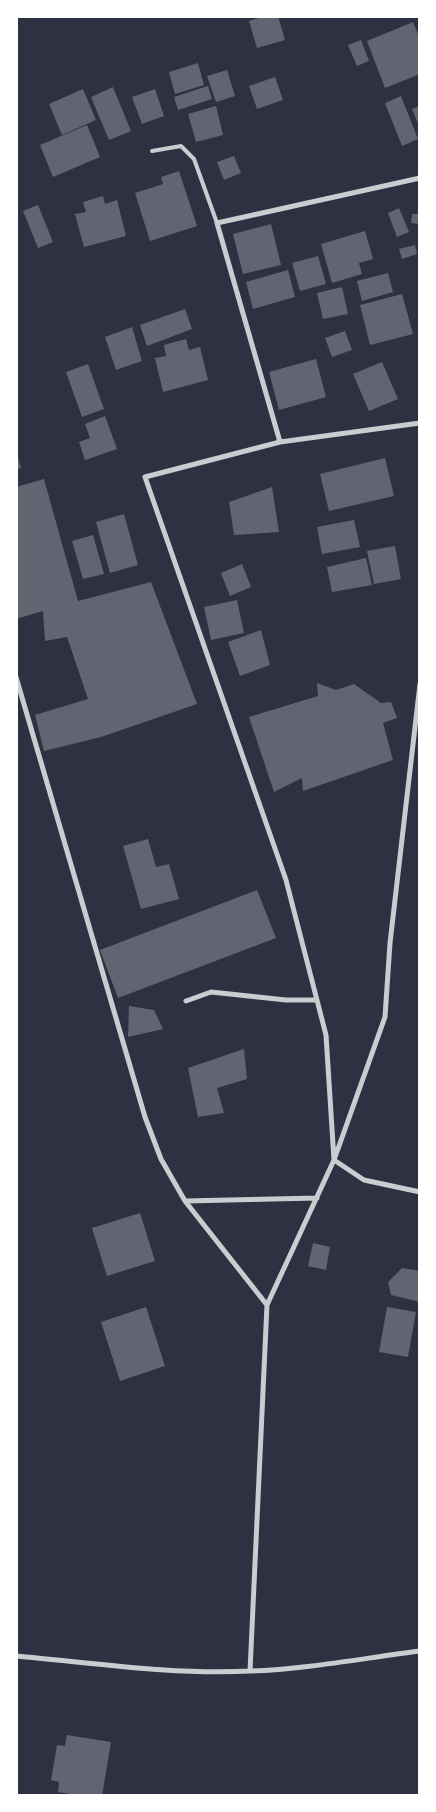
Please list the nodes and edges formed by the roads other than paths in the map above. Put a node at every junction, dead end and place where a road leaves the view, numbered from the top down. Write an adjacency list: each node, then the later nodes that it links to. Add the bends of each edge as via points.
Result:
1 (152, 152): 3 (lane, via 181,146 194,159)
2 (420, 178): 3 (street)
3 (217, 223): 5 (street)
4 (420, 423): 5 (street)
5 (280, 442): 8 (street, via 145,477 286,880)
6 (16, 677): 13 (street, via 145,1117 161,1159)
7 (420, 684): 10 (street, via 390,942 385,1017)
8 (317, 1000): 9 (street, via 211,992); 10 (street, via 326,1035)
9 (186, 1001)
10 (334, 1160): 11 (street, via 364,1180); 12 (street)
11 (420, 1192)
12 (316, 1198): 13 (street); 14 (street)
13 (185, 1201): 14 (street)
14 (267, 1305): 17 (street)
15 (420, 1651): 17 (street)
16 (16, 1656): 17 (street, via 173,1670)
17 (250, 1671)

